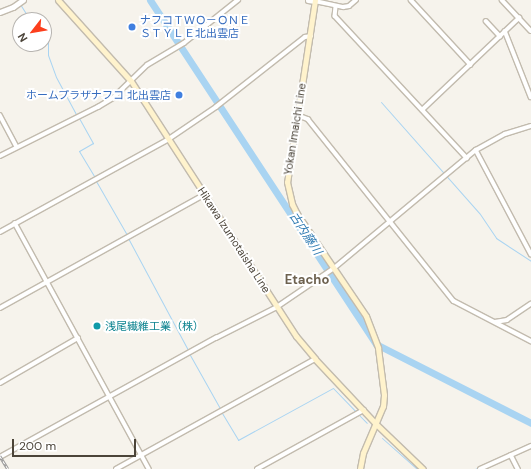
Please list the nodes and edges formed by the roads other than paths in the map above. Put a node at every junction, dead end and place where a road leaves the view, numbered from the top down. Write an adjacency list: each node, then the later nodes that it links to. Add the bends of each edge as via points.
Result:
1 (23, 0): 10 (street)
2 (58, 0): 18 (main road, Hikawa Izumotaisha Line)
3 (238, 0): 18 (street, via 184,44 147,65)
4 (308, 0): 8 (street)
5 (356, 0): 9 (street, via 349,6)
6 (411, 0): 17 (street)
7 (502, 0): 11 (street)
8 (315, 1): 9 (street); 15 (main road, Yokan Imaichi Line)
9 (336, 7): 20 (street, via 335,16)
10 (0, 12)
11 (519, 18): 13 (street); 14 (street)
12 (486, 21): 16 (street)
13 (505, 31): 16 (street); 19 (street)
14 (531, 31)
15 (311, 36): 22 (main road, Yokan Imaichi Line); 24 (street, via 305,37 216,107)
16 (500, 36): 17 (street)
17 (471, 65): 20 (street)
18 (131, 82): 24 (main road, Hikawa Izumotaisha Line); 25 (street, via 98,107)
19 (531, 95)
20 (422, 110): 28 (street)
21 (0, 115): 25 (street)
22 (297, 115): 30 (street, via 308,120); 34 (main road, Yokan Imaichi Line, via 288,169 288,192 297,214)
23 (531, 126): 26 (street, via 505,134)
24 (169, 139): 29 (main road, Hikawa Izumotaisha Line); 31 (street)
25 (17, 147): 27 (street)
26 (476, 150): 28 (street); 33 (street)
27 (0, 156)
28 (467, 158): 30 (street)
29 (204, 194): 35 (street); 37 (main road, Hikawa Izumotaisha Line)
30 (391, 222): 34 (street); 39 (street, via 454,301)
31 (16, 223): 32 (street); 35 (street)
32 (0, 232)
33 (531, 254)
34 (333, 269): 37 (street); 46 (main road, Yokan Imaichi Line, via 366,316 376,338 384,395)
35 (46, 281): 38 (street); 40 (street)
36 (531, 304): 39 (street, via 507,320)
37 (277, 307): 42 (main road, Hikawa Izumotaisha Line); 44 (street)
38 (0, 308)
39 (495, 322): 41 (street)
40 (78, 338): 43 (street); 44 (street)
41 (531, 341)
42 (315, 359): 45 (main road, Hikawa Izumotaisha Line); 48 (street)
43 (0, 383)
44 (110, 397): 48 (street); 50 (street)
45 (364, 410): 46 (main road, Hikawa Izumotaisha Line); 53 (street)
46 (376, 424): 54 (main road, Yokan Imaichi Line, via 363,453); 55 (main road, Hikawa Izumotaisha Line)
47 (531, 446): 49 (street)
48 (141, 455): 51 (street); 52 (street)
49 (511, 455): 56 (street); 57 (street)
50 (0, 457)
51 (116, 469)
52 (149, 469)
53 (258, 469)
54 (360, 469)
55 (423, 469)
56 (480, 469)
57 (518, 469)

